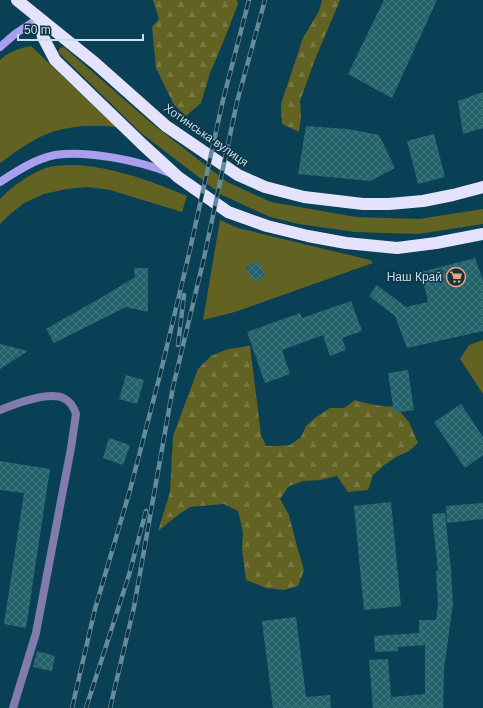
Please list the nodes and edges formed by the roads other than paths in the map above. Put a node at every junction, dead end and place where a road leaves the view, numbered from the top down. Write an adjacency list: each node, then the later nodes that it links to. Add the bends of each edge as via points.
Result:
1 (17, 0): 2 (highway, Хотинська вулиця)
2 (39, 18): 3 (main road); 4 (highway, via 43,37 55,60); 6 (highway, Хотинська вулиця, via 166,126 238,175 265,187 304,197 363,204 389,204 423,201)
3 (0, 47)
4 (178, 177): 5 (main road, via 121,159 77,154 55,155 39,160); 7 (highway, via 228,212 266,226 308,236 397,248)
5 (0, 182)
6 (483, 187)
7 (483, 234)
8 (0, 410): 9 (street, via 51,396 65,398 72,404 76,414 36,633)
9 (14, 708)

